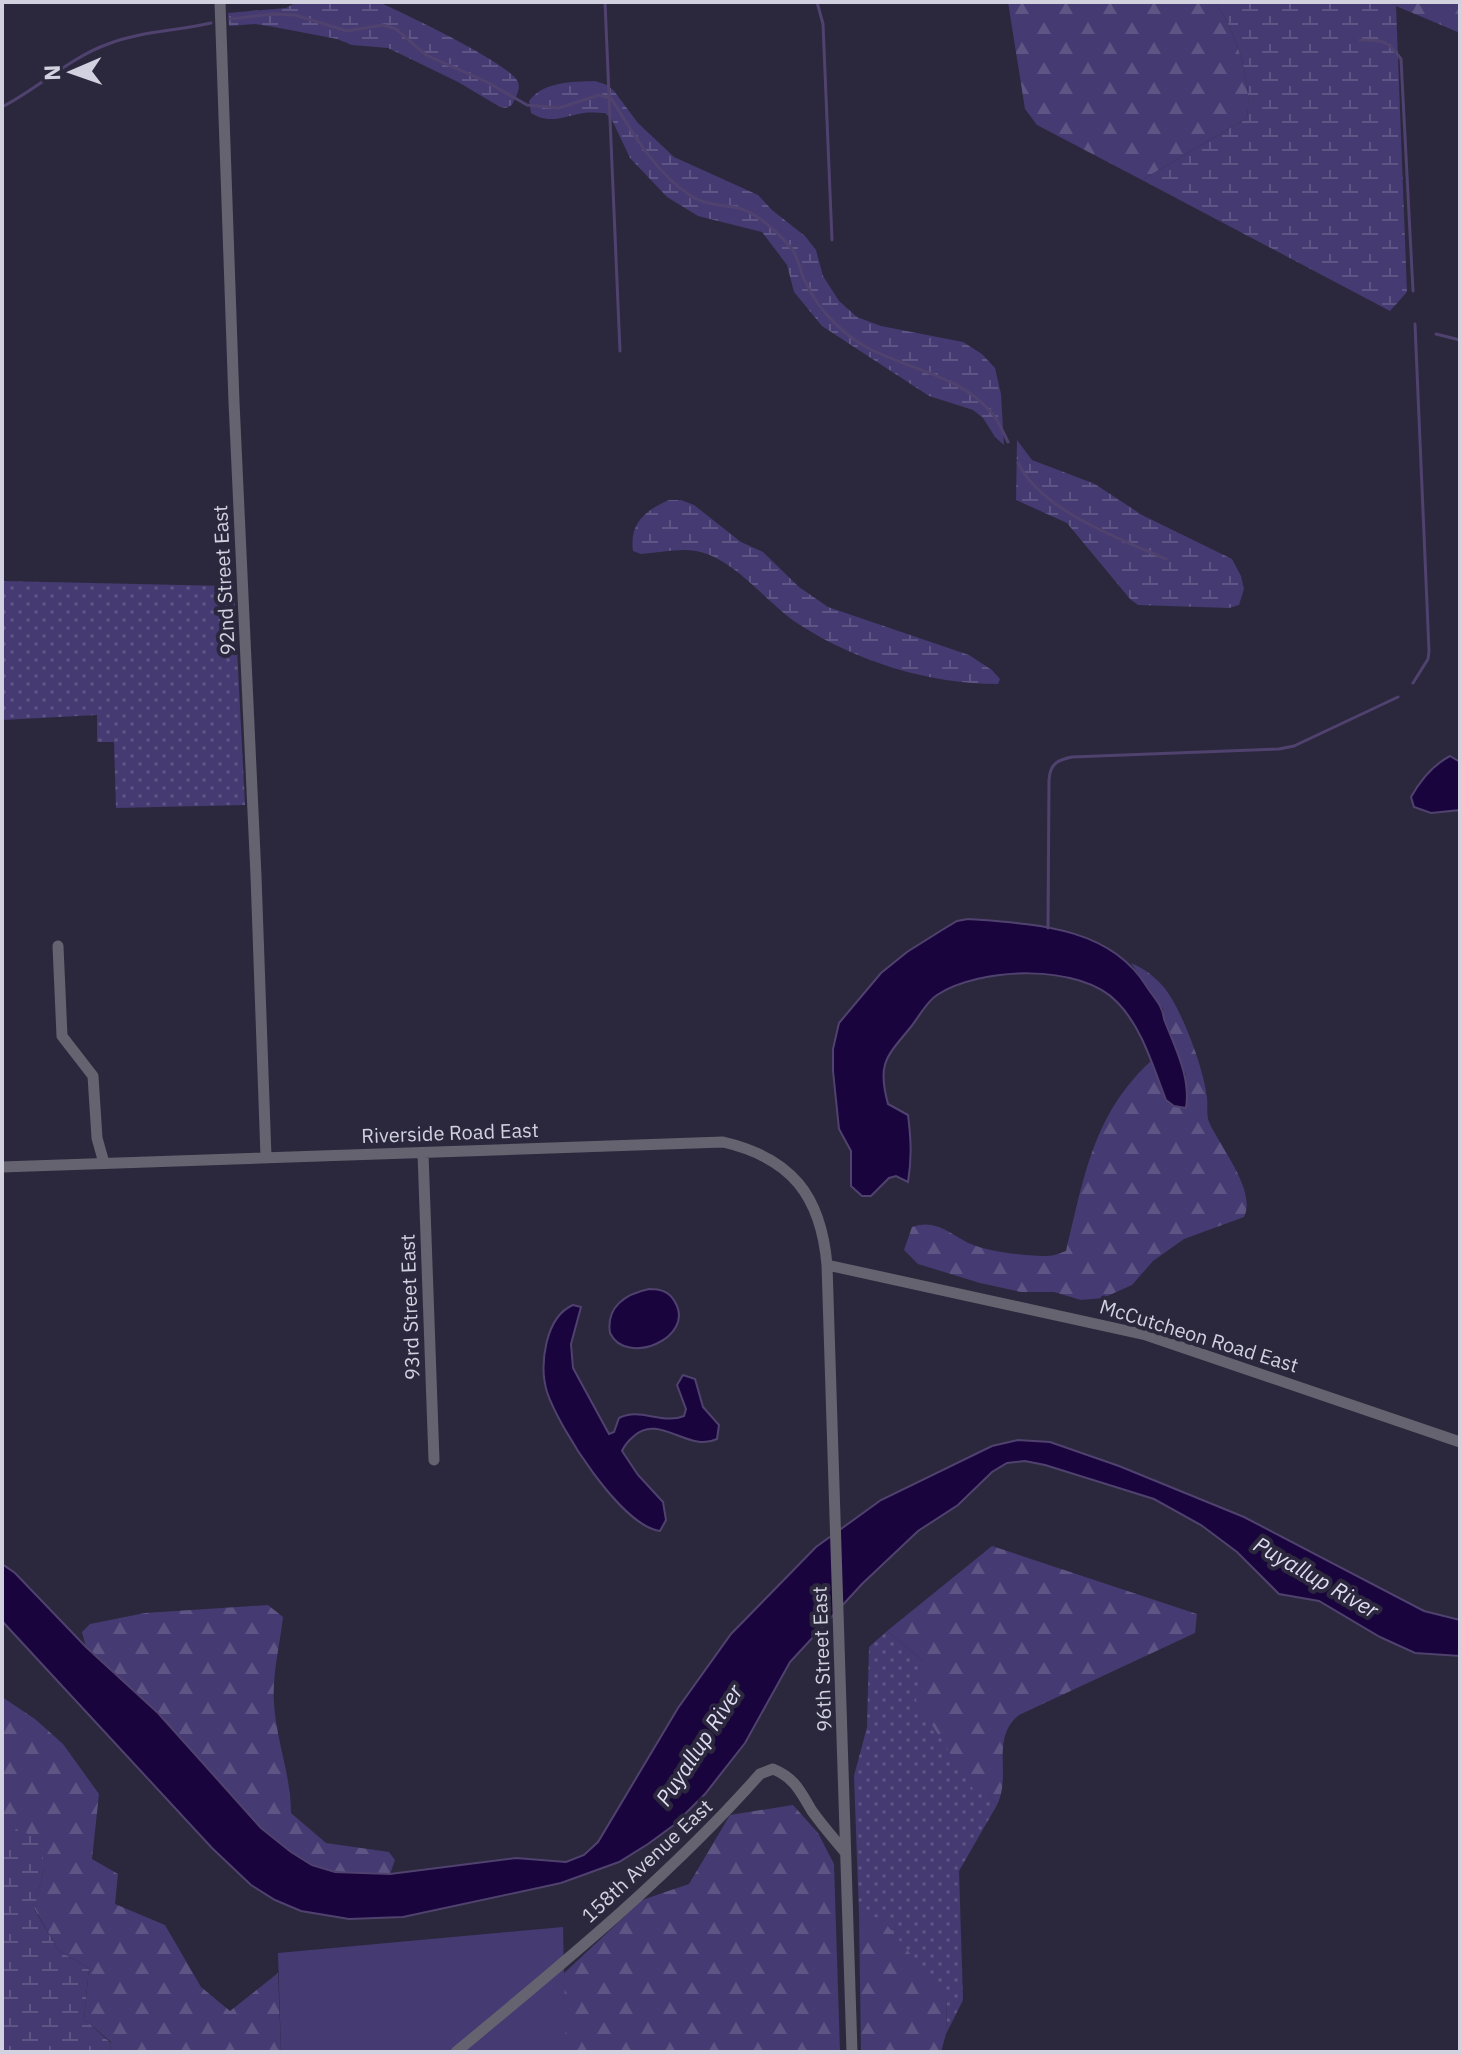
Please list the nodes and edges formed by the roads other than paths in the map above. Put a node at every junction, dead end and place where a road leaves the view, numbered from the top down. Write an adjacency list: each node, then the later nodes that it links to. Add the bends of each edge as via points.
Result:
1 (220, 2): 4 (street, 92nd Street East)
2 (58, 946): 5 (street, via 62,1036 93,1076)
3 (423, 1153): 4 (street, Riverside Road East); 7 (street, Riverside Road East, via 737,1145 770,1158 796,1179 819,1217); 9 (street, 93rd Street East)
4 (266, 1157): 5 (street, Riverside Road East)
5 (104, 1163): 6 (street, Riverside Road East)
6 (2, 1167)
7 (827, 1265): 8 (street, McCutcheon Road East, via 1146,1335); 10 (street, 96th Street East)
8 (1460, 1442)
9 (434, 1460)
10 (846, 1853): 11 (street, 158th Avenue East, via 788,1775 773,1769 760,1774 660,1878); 12 (street, 96th Street East)
11 (456, 2052)
12 (852, 2052)

